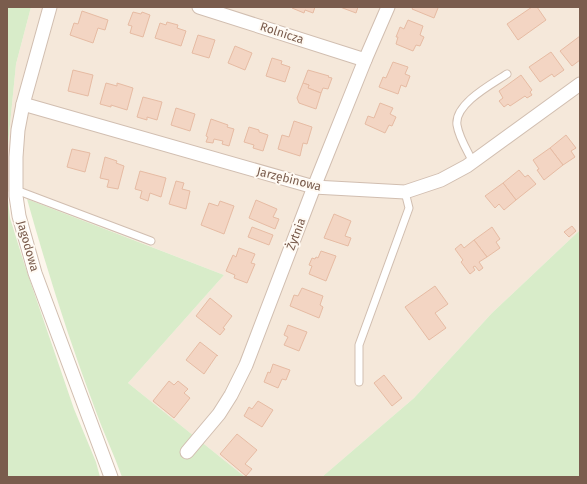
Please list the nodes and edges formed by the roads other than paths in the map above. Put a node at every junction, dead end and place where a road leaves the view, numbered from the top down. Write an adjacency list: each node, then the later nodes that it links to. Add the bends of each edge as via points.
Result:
1 (50, 7): 7 (street, Jagodowa)
2 (199, 7): 4 (street, Rolnicza)
3 (388, 7): 4 (street, Żytnia)
4 (365, 60): 9 (street, Żytnia)
5 (507, 74): 8 (lane, via 475,95 461,109 457,123 462,141)
6 (580, 84): 8 (street, Jarzębinowa)
7 (23, 104): 9 (street, Jarzębinowa); 10 (street, Jagodowa, via 17,136)
8 (473, 162): 11 (street, Jarzębinowa, via 440,180)
9 (314, 187): 11 (street, Jarzębinowa); 14 (street, Żytnia, via 246,365 219,414)
10 (16, 190): 12 (lane); 15 (street, Jagodowa, via 19,216 35,273)
11 (405, 192): 13 (lane, via 409,208 359,345)
12 (151, 241)
13 (359, 382)
14 (187, 452)
15 (110, 477)

